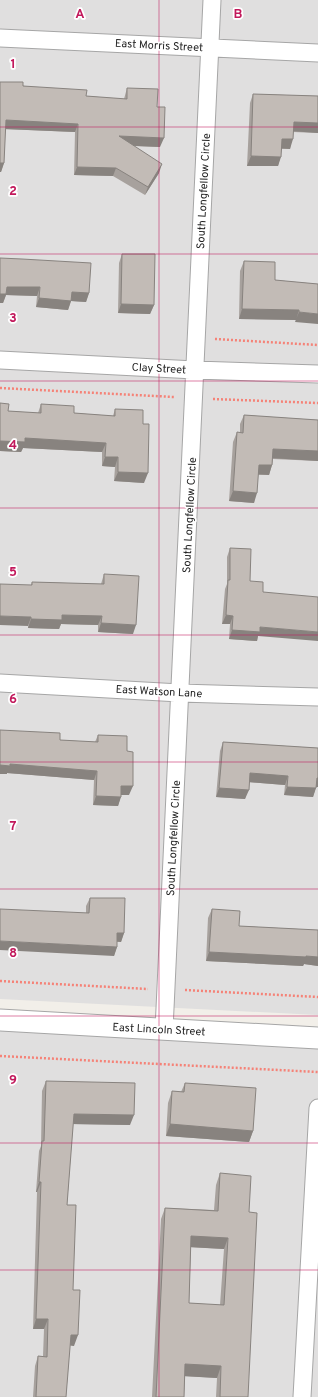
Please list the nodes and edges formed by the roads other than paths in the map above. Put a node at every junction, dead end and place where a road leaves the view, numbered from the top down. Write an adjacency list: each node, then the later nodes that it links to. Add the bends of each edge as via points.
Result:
1 (212, 0): 3 (street, South Longfellow Circle)
2 (0, 38): 3 (street, East Morris Street)
3 (210, 47): 4 (street, East Morris Street); 6 (street, South Longfellow Circle)
4 (318, 53)
5 (0, 360): 6 (street, Clay Street)
6 (195, 370): 7 (street, Clay Street); 9 (street, South Longfellow Circle)
7 (318, 374)
8 (0, 683): 9 (street, East Watson Lane)
9 (180, 693): 10 (street, East Watson Lane); 12 (street, South Longfellow Circle)
10 (318, 697)
11 (0, 1020): 12 (street, East Lincoln Street)
12 (164, 1030): 13 (street, East Lincoln Street)
13 (318, 1038)
14 (318, 1108): 15 (street)
15 (302, 1397)

